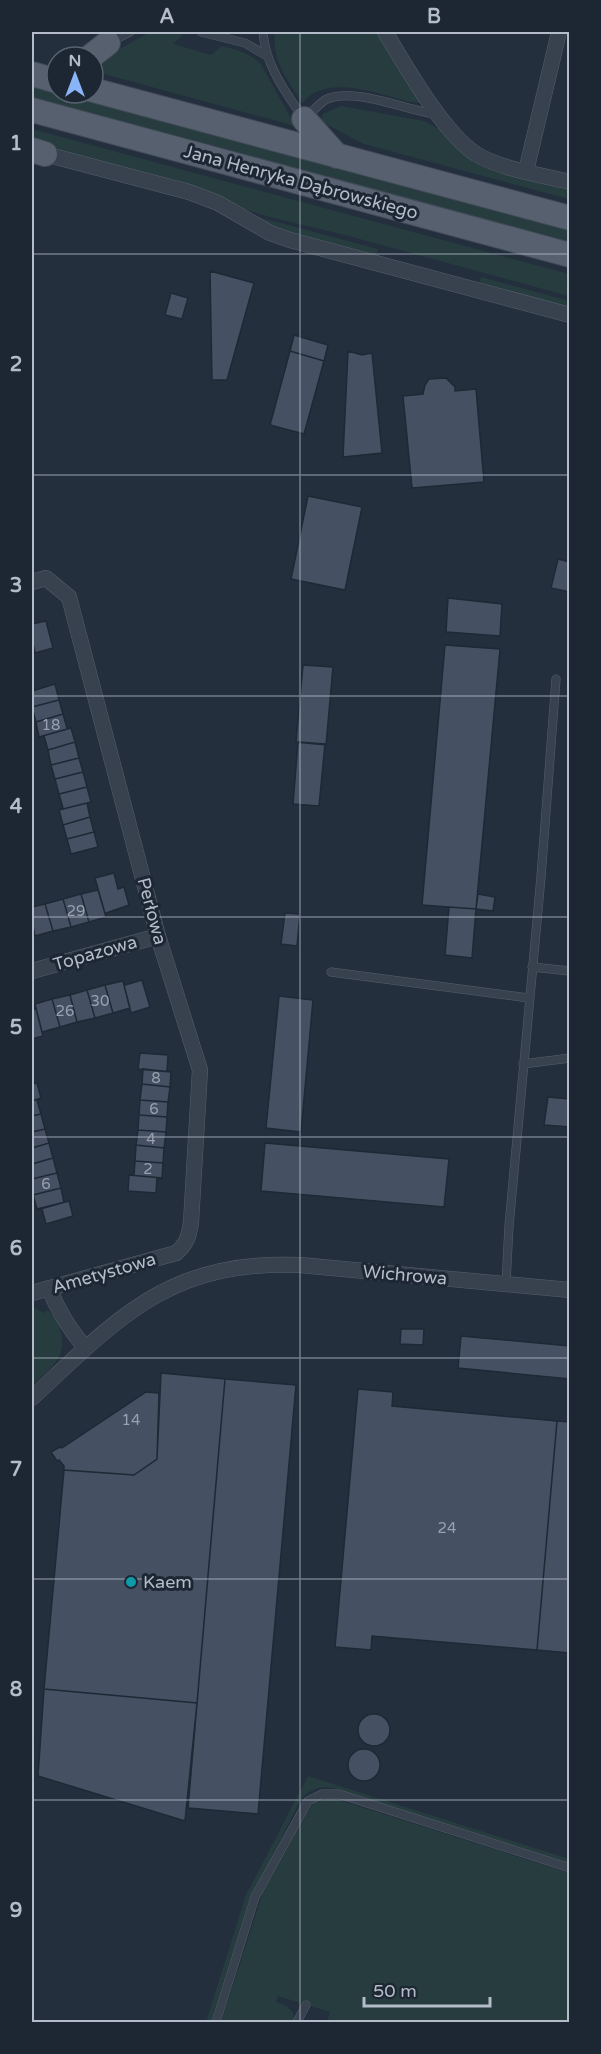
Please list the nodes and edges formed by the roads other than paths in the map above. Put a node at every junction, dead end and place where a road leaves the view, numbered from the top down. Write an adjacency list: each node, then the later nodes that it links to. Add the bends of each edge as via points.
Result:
1 (130, 32): 6 (lane)
2 (201, 32): 7 (lane, via 245,43)
3 (263, 32): 7 (lane)
4 (385, 32): 10 (street)
5 (560, 32): 14 (street)
6 (105, 41)
7 (267, 56): 11 (lane)
8 (105, 93): 13 (main road, Jana Henryka Dąbrowskiego)
9 (32, 110): 17 (main road, Jana Henryka Dąbrowskiego)
10 (438, 114): 11 (lane, via 354,96 335,96); 14 (street, via 460,141 477,154)
11 (304, 119): 13 (main road)
12 (38, 152): 18 (street, via 197,195 290,240)
13 (337, 156): 16 (main road, Jana Henryka Dąbrowskiego)
14 (526, 171): 15 (street)
15 (570, 182)
16 (570, 218)
17 (570, 255)
18 (570, 315)
19 (39, 580): 21 (street, Perłowa, via 69,597)
20 (556, 680): 22 (lane)
21 (158, 936): 24 (street, Topazowa); 29 (street, Perłowa, via 200,1070 189,1236)
22 (532, 967): 23 (lane); 26 (lane)
23 (570, 970)
24 (32, 971)
25 (331, 972): 26 (lane)
26 (529, 998): 28 (lane)
27 (570, 1058): 28 (lane)
28 (523, 1064): 30 (lane)
29 (176, 1253): 31 (street, Ametystowa)
30 (506, 1284): 32 (street, Wichrowa); 34 (street, Wichrowa, via 300,1265 240,1267 173,1286 121,1317)
31 (49, 1288): 33 (street, Ametystowa); 34 (street)
32 (570, 1290)
33 (32, 1293)
34 (86, 1348): 35 (street, Wichrowa)
35 (32, 1398)
36 (570, 1868): 38 (lane, via 339,1794 322,1794 308,1801 255,1897)
37 (306, 2005): 39 (lane)
38 (216, 2022)
39 (297, 2022)

